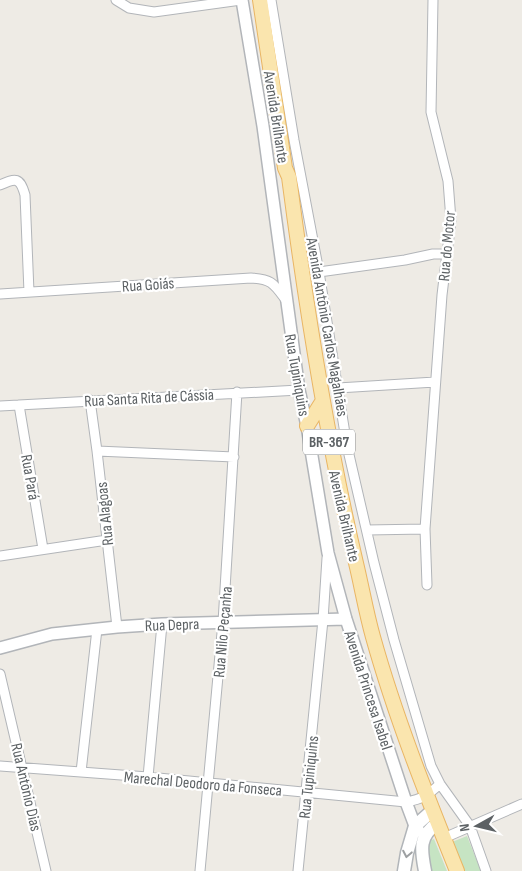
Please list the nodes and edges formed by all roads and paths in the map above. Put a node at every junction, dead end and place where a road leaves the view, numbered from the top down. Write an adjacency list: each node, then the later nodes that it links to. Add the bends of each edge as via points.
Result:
1 (116, 0): 2 (street, via 129,8 154,12)
2 (241, 0): 13 (street, Rua Tupiniquins, via 263,126)
3 (260, 0): 7 (main road, Avenida Brilhante / BR-367)
4 (271, 0): 6 (street, Avenida Antônio Carlos Magalhães)
5 (433, 0): 9 (street, Rua do Motor, via 431,112 450,196 451,220)
6 (294, 140): 7 (street, via 295,148); 10 (street, Avenida Antônio Carlos Magalhães)
7 (285, 168): 19 (main road, Avenida Brilhante / BR-367, via 289,177)
8 (0, 185): 11 (street, via 17,180 25,195)
9 (446, 254): 10 (street); 14 (street, Rua do Motor)
10 (319, 272): 15 (street, Avenida Antônio Carlos Magalhães)
11 (30, 292): 12 (street, Rua Goiás); 13 (street, Rua Goiás, via 251,278 265,279 274,284)
12 (0, 294)
13 (286, 300): 16 (street, Rua Tupiniquins)
14 (436, 382): 15 (street); 25 (street, Rua do Motor)
15 (338, 388): 26 (street, Avenida Antônio Carlos Magalhães, via 347,446)
16 (299, 390): 17 (street, Rua Santa Rita de Cássia); 22 (street, Rua Tupiniquins)
17 (237, 392): 18 (street, Rua Santa Rita de Cássia); 24 (street, Rua Nilo Peçanha)
18 (90, 400): 20 (street, Rua Santa Rita de Cássia); 23 (street, Rua Alagoas)
19 (322, 402): 22 (main road); 47 (main road, Avenida Brilhante / BR-367, via 373,638)
20 (19, 405): 21 (street, Rua Santa Rita de Cássia); 28 (street, Rua Pará)
21 (0, 406)
22 (307, 426): 29 (street, Rua Tupiniquins)
23 (97, 451): 24 (street); 27 (street, Rua Alagoas)
24 (234, 457): 34 (street, Rua Nilo Peçanha)
25 (425, 529): 26 (street); 31 (street, Rua do Motor)
26 (367, 530): 45 (street, Avenida Antônio Carlos Magalhães, via 411,698 431,766)
27 (107, 540): 28 (street); 36 (street, Rua Alagoas)
28 (43, 549): 30 (street)
29 (328, 553): 32 (street, Avenida Princesa Isabel); 33 (street, Rua Tupiniquins)
30 (0, 556)
31 (426, 585)
32 (346, 619): 33 (street, Rua Depra); 48 (street, Avenida Princesa Isabel)
33 (323, 620): 34 (street, Rua Depra); 46 (street, Rua Tupiniquins)
34 (223, 622): 35 (street, Rua Depra); 44 (street, Rua Nilo Peçanha)
35 (162, 624): 36 (street, Rua Depra); 43 (street)
36 (117, 627): 37 (street, Rua Depra)
37 (97, 629): 38 (street, Rua Depra, via 52,634); 42 (street)
38 (0, 648)
39 (0, 674): 41 (street, Rua Antônio Dias)
40 (0, 766): 41 (street, Marechal Deodoro da Fonseca)
41 (22, 768): 42 (street, Marechal Deodoro da Fonseca); 55 (street, Rua Antônio Dias)
42 (82, 772): 43 (street, Marechal Deodoro da Fonseca)
43 (148, 777): 44 (street, Marechal Deodoro da Fonseca)
44 (208, 783): 46 (street, Marechal Deodoro da Fonseca); 56 (street, Rua Nilo Peçanha)
45 (440, 784): 47 (street); 52 (street, Avenida Antônio Carlos Magalhães)
46 (306, 793): 48 (street, Marechal Deodoro da Fonseca); 57 (street, Rua Tupiniquins)
47 (427, 796): 48 (street); 50 (main road, Avenida Brilhante / BR-367)
48 (406, 802): 51 (street, Avenida Princesa Isabel)
49 (522, 804): 52 (street)
50 (436, 817): 51 (main road); 53 (main road); 54 (main road, Avenida Brilhante / BR-367)
51 (415, 826): 53 (street, Avenida Princesa Isabel); 58 (main road, one-way to 58)
52 (470, 826): 54 (street); 61 (street, Avenida Antônio Carlos Magalhães)
53 (424, 837): 59 (main road)
54 (444, 838): 60 (main road, Avenida Brilhante / BR-367)
55 (46, 871)
56 (200, 871)
57 (298, 871)
58 (404, 871)
59 (425, 871)
60 (457, 871)
61 (486, 871)

